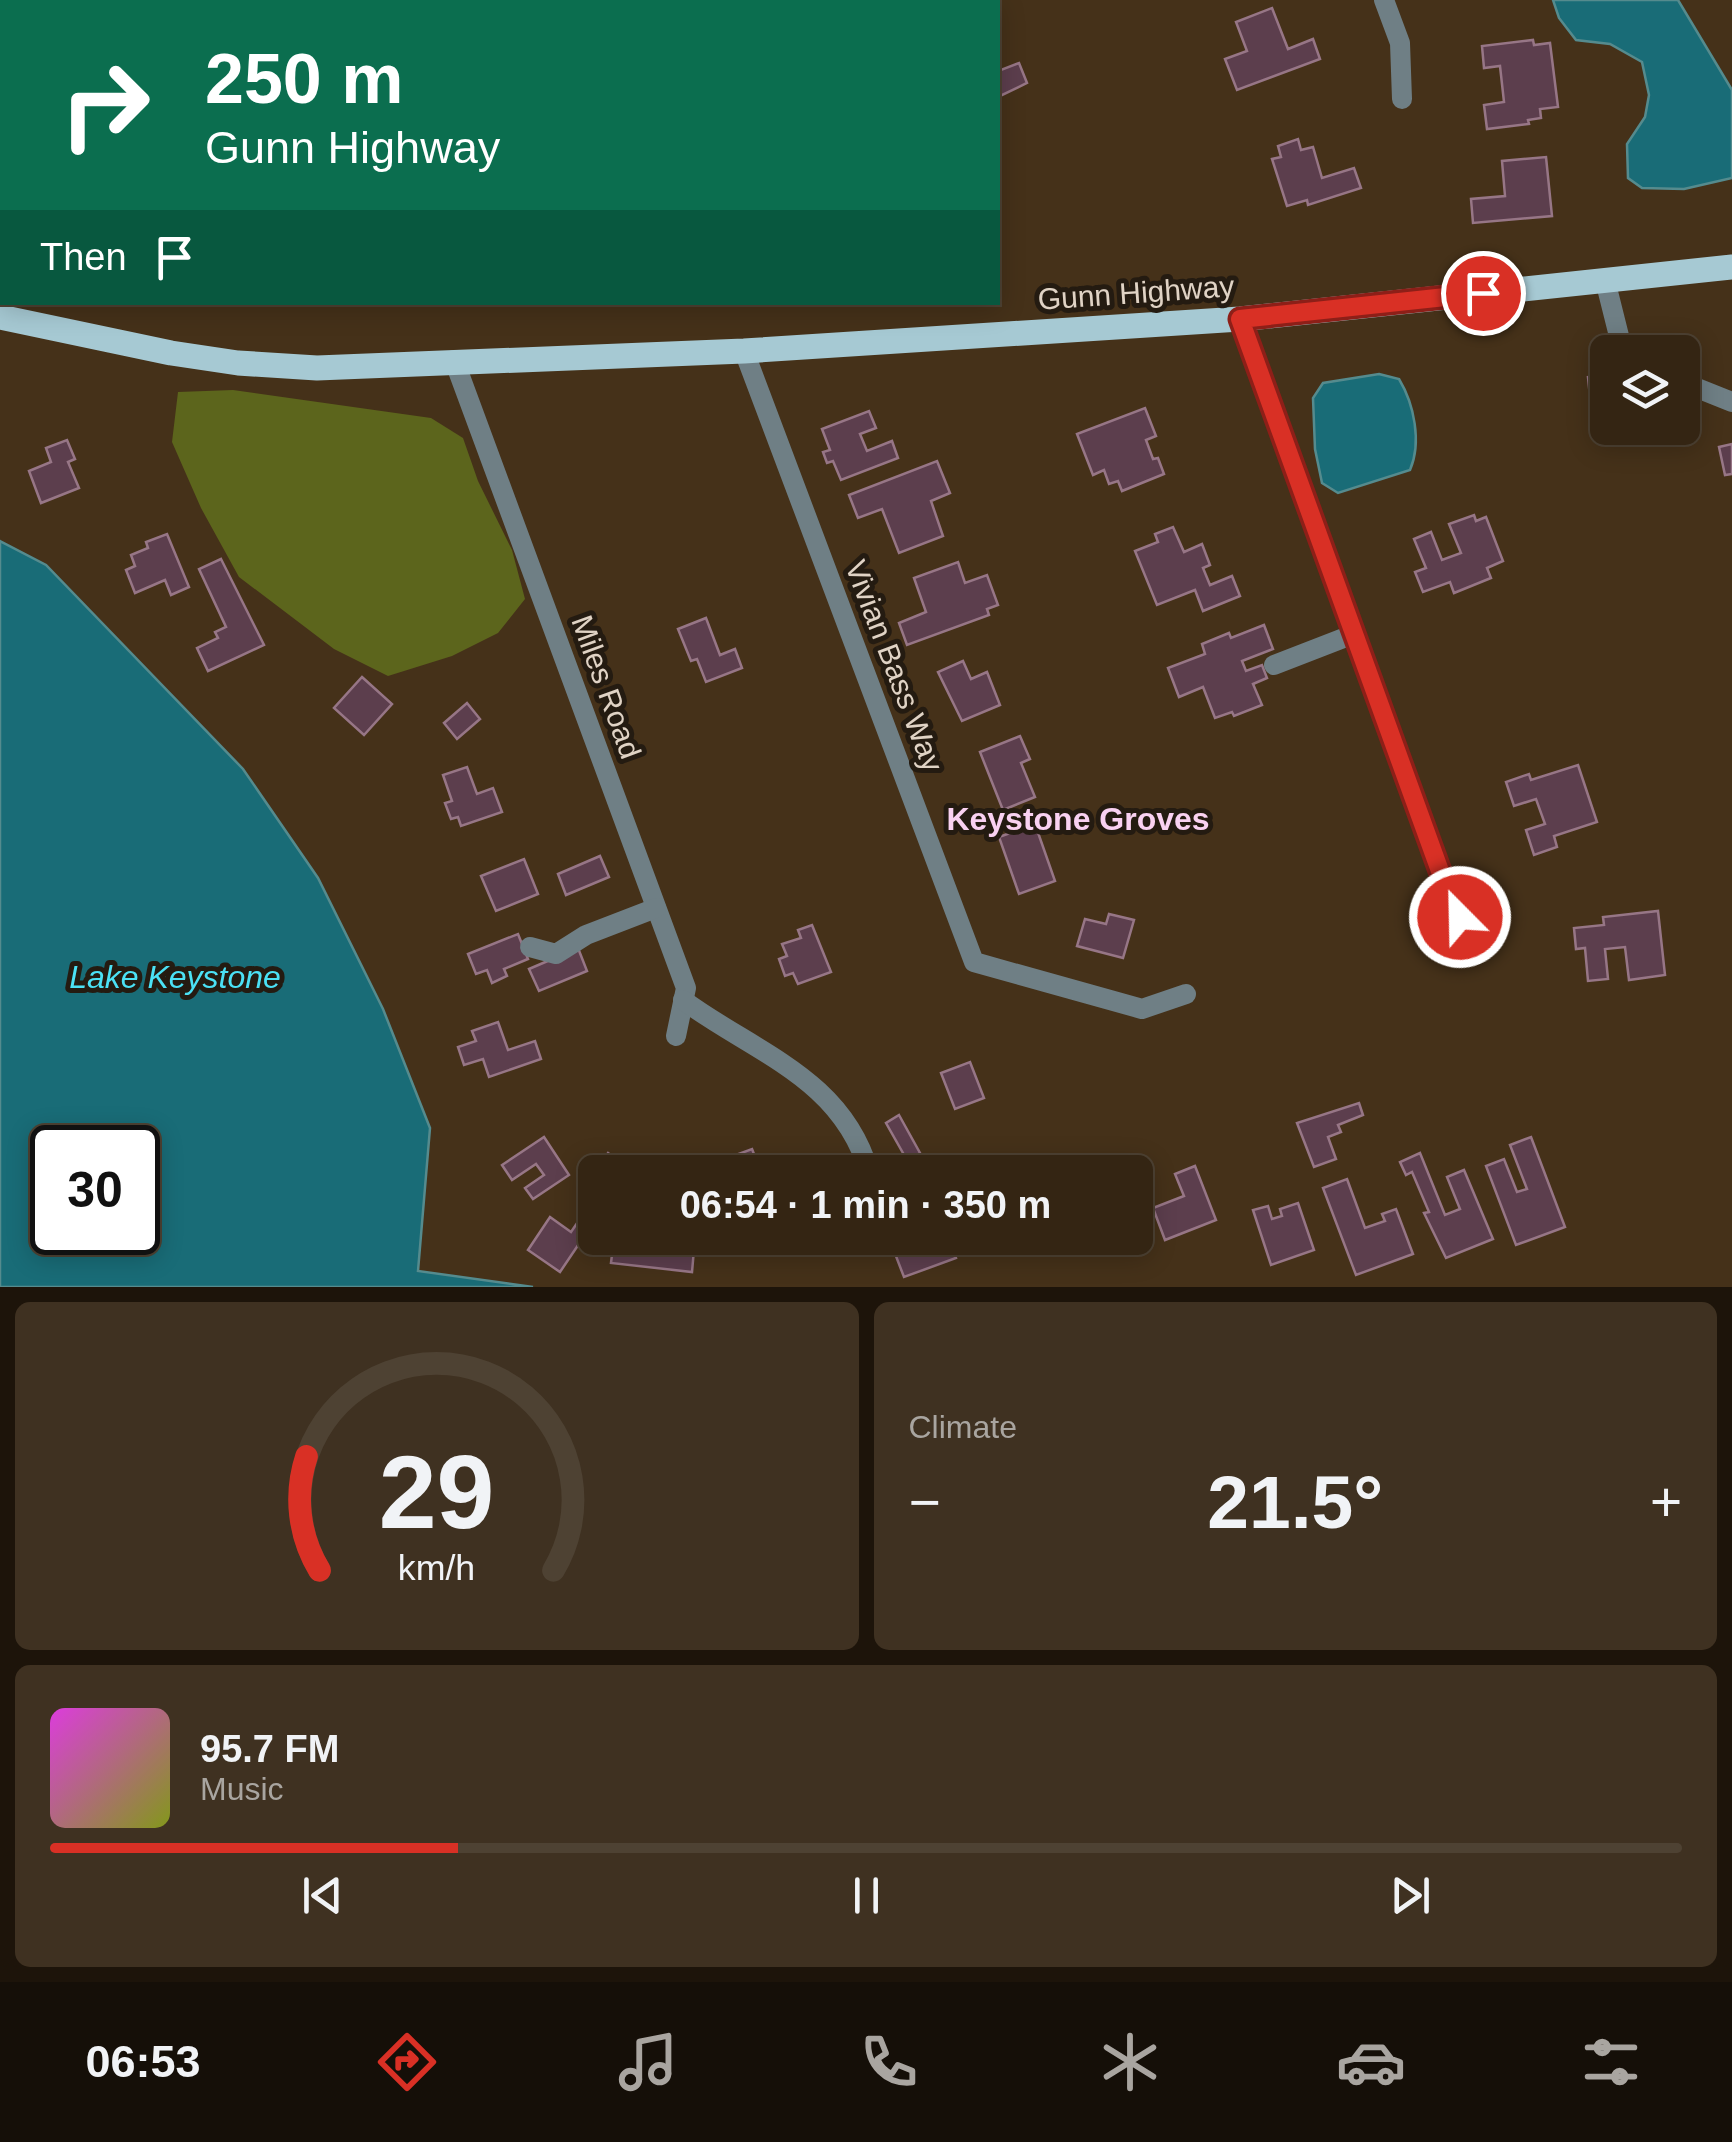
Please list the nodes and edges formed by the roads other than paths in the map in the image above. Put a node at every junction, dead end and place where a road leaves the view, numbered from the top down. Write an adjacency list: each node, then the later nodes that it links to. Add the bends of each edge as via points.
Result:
1 (1384, 0): 2 (street, via 1400,43)
2 (1402, 99)
3 (1732, 267): 4 (main road, Gunn Highway)
4 (1606, 280): 7 (main road, Gunn Highway); 9 (street)
5 (0, 306): 8 (main road, Gunn Highway)
6 (0, 317): 8 (main road, Gunn Highway)
7 (1240, 319): 10 (main road, Gunn Highway); 14 (street)
8 (66, 331): 11 (main road, Gunn Highway, via 238,363 317,368)
9 (1618, 335)
10 (744, 351): 11 (main road, Gunn Highway); 19 (street, Vivian Bass Way, via 974,962 1142,1009)
11 (454, 360): 16 (street, Miles Road)
12 (1700, 389): 13 (street)
13 (1732, 402)
14 (1354, 634): 15 (street); 17 (street, via 1444,882 1453,888)
15 (1274, 666)
16 (656, 908): 18 (street, via 556,954); 20 (street, Miles Road, via 686,988)
17 (1468, 945)
18 (530, 948)
19 (1186, 994)
20 (682, 1000): 21 (street, Miles Road); 22 (street, via 816,1086)
21 (676, 1036)
22 (862, 1155)

